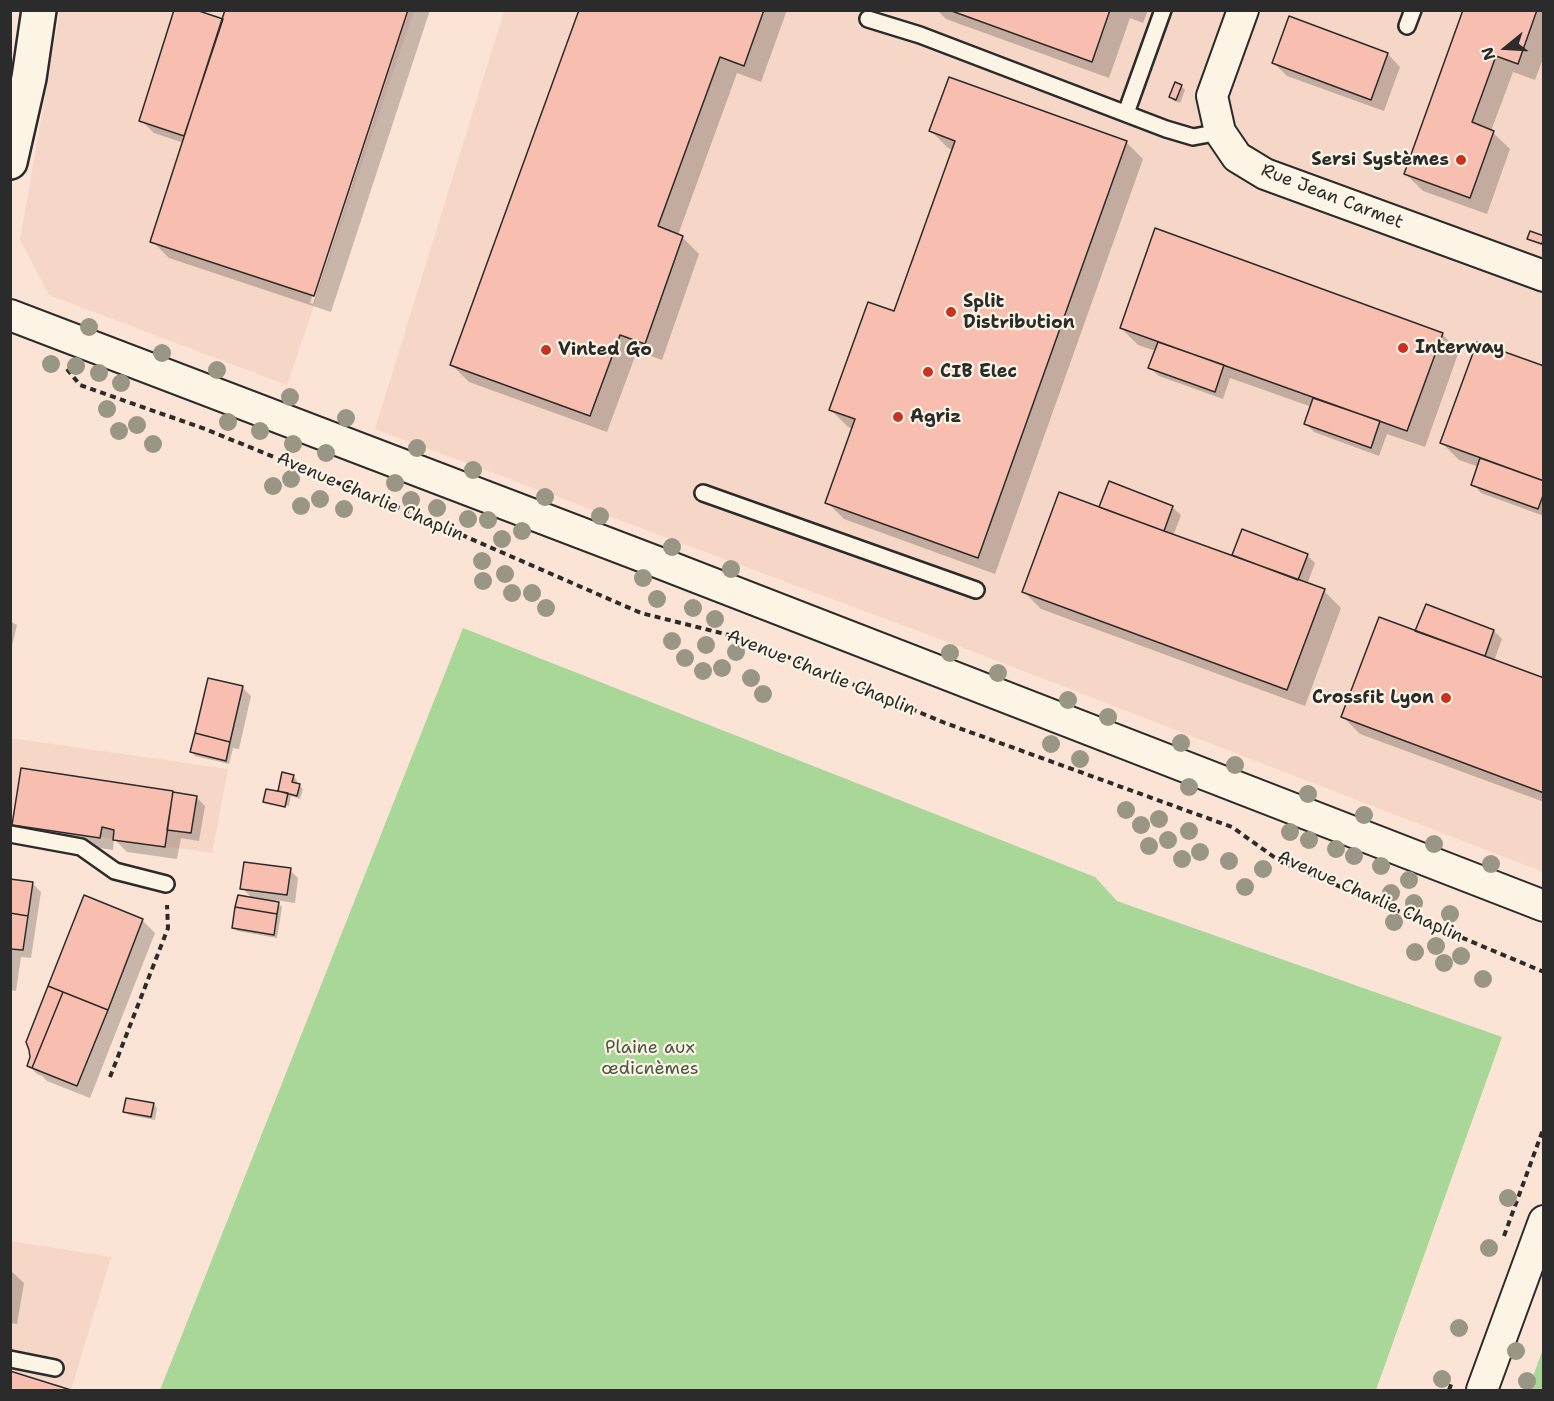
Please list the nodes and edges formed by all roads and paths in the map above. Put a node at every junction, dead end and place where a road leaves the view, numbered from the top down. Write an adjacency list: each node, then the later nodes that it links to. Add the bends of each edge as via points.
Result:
1 (39, 10): 9 (street)
2 (1163, 10): 7 (lane)
3 (1243, 10): 8 (street, Rue Jean Carmet, via 1212,96)
4 (1413, 10): 6 (lane)
5 (868, 19): 7 (lane)
6 (1407, 26)
7 (1126, 113): 8 (lane, via 1193,137)
8 (1220, 132): 10 (street, Rue Jean Carmet, via 1237,157 1265,174)
9 (10, 162)
10 (1544, 276)
11 (10, 315): 17 (street)
12 (65, 366): 18 (path, Avenue Charlie Chaplin, via 80,385 205,429 389,503 641,614 745,639 945,723 1232,827 1281,861)
13 (703, 493): 14 (lane)
14 (976, 590)
15 (10, 834): 16 (lane, via 81,847 115,871)
16 (166, 884): 19 (path, via 168,928)
17 (1544, 906)
18 (1544, 972)
19 (110, 1077)
20 (1544, 1221): 23 (street)
21 (10, 1359): 22 (lane)
22 (55, 1368)
23 (1482, 1390)

